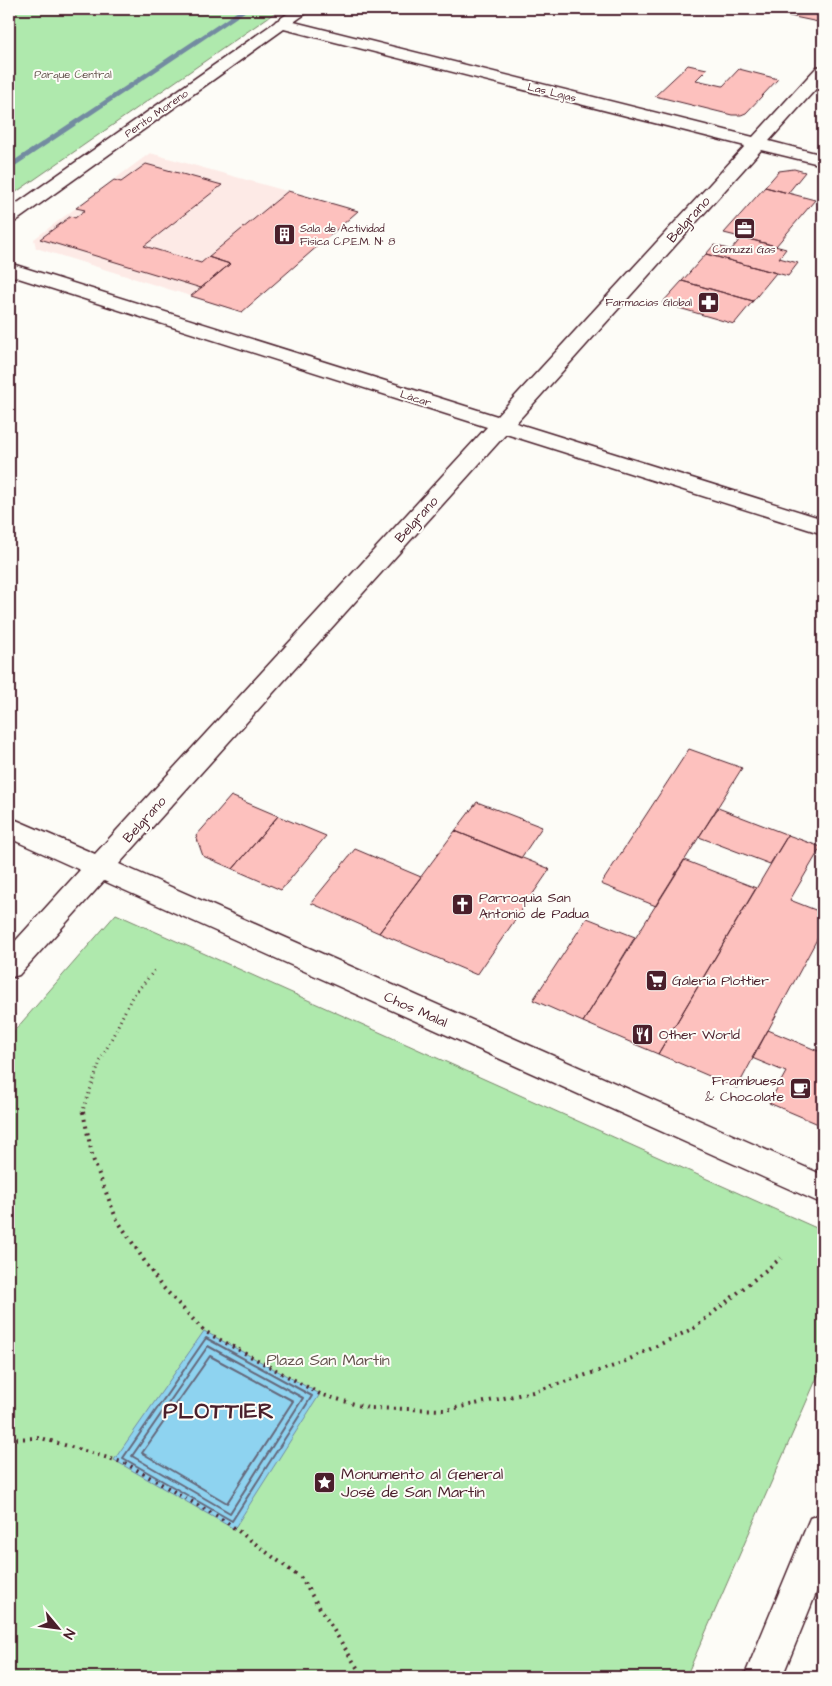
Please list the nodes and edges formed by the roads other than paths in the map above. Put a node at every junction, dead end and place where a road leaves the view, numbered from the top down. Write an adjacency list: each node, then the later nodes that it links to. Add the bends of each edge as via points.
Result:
1 (304, 9): 2 (street, Perito Moreno)
2 (282, 24): 4 (street, Las Lajas); 6 (street, Perito Moreno)
3 (823, 71): 4 (street, Belgrano)
4 (757, 144): 5 (street, Las Lajas); 8 (street, Belgrano)
5 (823, 160)
6 (9, 217)
7 (9, 269): 8 (street, Lácar)
8 (501, 425): 9 (street, Lácar); 11 (street, Belgrano)
9 (823, 527)
10 (9, 828): 11 (street, Chos Malal)
11 (99, 868): 12 (street, Belgrano); 13 (street, Chos Malal)
12 (9, 967)
13 (823, 1190)
14 (823, 1531): 15 (street)
15 (762, 1677)

